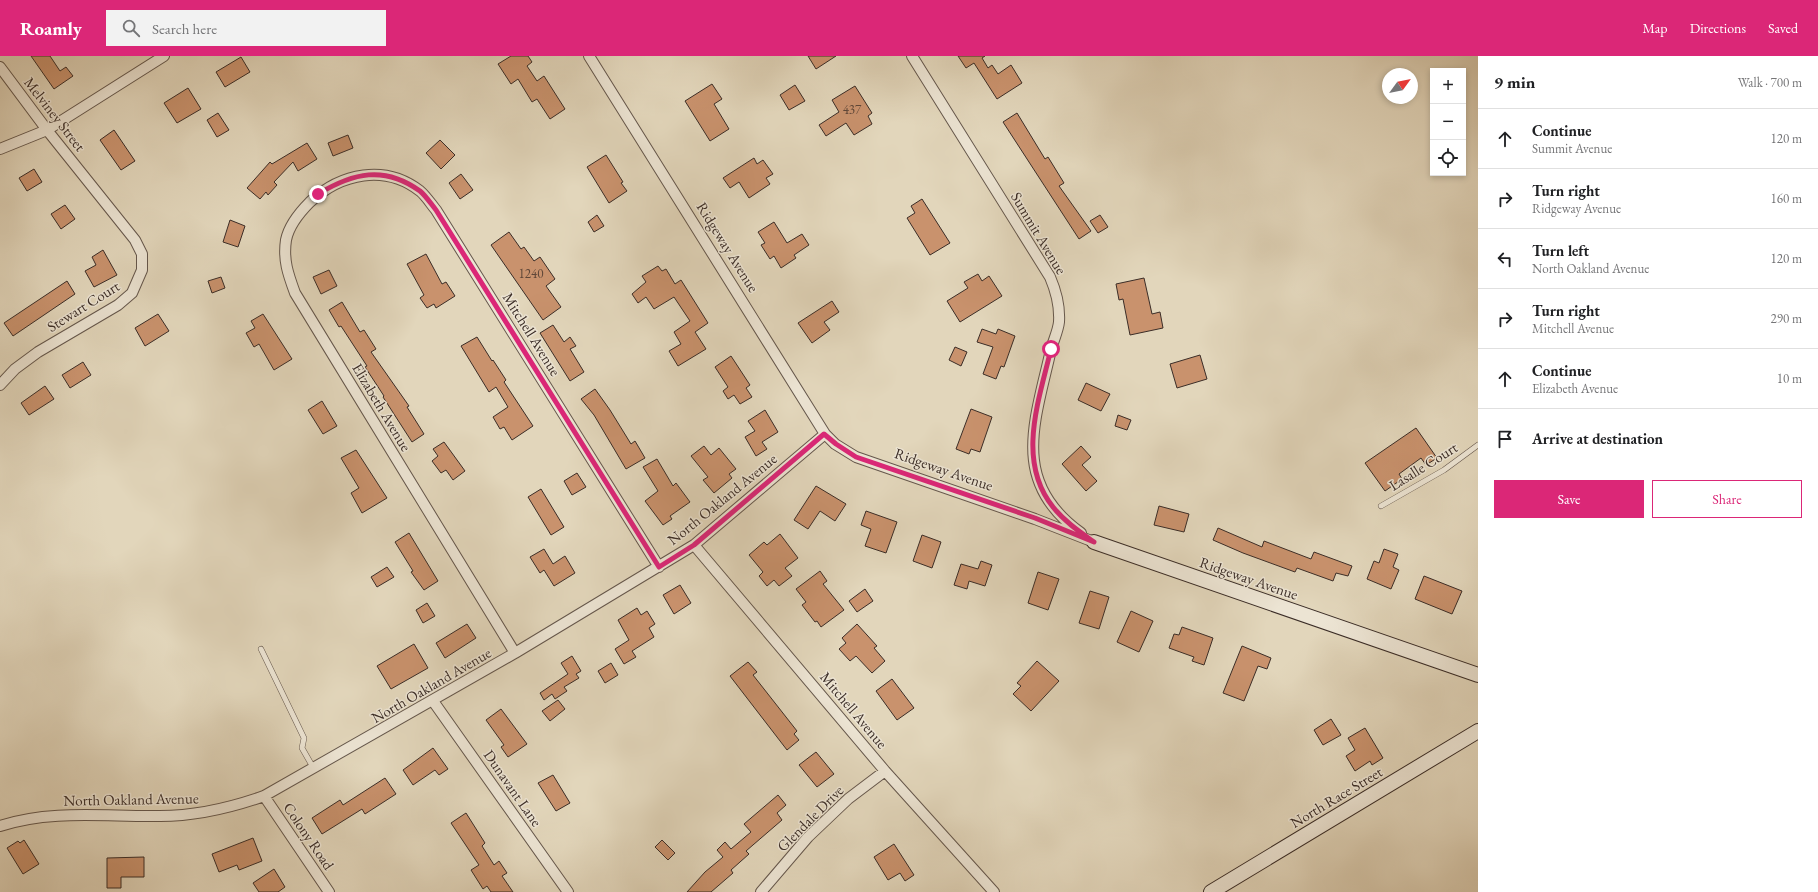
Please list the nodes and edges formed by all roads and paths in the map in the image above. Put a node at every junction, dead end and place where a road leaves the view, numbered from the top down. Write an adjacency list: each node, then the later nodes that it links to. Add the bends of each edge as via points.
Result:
1 (164, 56): 5 (street)
2 (589, 56): 10 (street, Ridgeway Avenue)
3 (912, 56): 13 (street, Summit Avenue, via 1050,277 1057,294 1059,322 1034,422 1032,452 1038,481 1052,507)
4 (0, 67): 5 (street, Melviney Street)
5 (47, 130): 6 (street); 7 (street, Melviney Street)
6 (0, 149)
7 (86, 178): 9 (street, Stewart Court, via 135,240 142,254 142,270 132,293 118,305 38,352 15,369)
8 (341, 182): 15 (street, Mitchell Avenue, via 354,176 378,174 401,180 421,192 436,210); 17 (street, Elizabeth Avenue, via 318,194 298,213 286,239 285,266 295,293)
9 (0, 386)
10 (824, 434): 13 (street, Ridgeway Avenue, via 856,457 1035,518); 14 (street, North Oakland Avenue)
11 (1478, 445): 12 (lane, Lasalle Court, via 1444,470)
12 (1381, 506)
13 (1094, 542): 18 (street, Ridgeway Avenue)
14 (694, 545): 15 (street, North Oakland Avenue); 22 (street, Mitchell Avenue)
15 (659, 567): 17 (street, North Oakland Avenue)
16 (261, 649): 21 (lane, via 304,738 302,748)
17 (515, 654): 19 (street, North Oakland Avenue)
18 (1478, 676)
19 (433, 701): 21 (street, North Oakland Avenue); 26 (street, Dunavant Lane)
20 (1478, 731): 29 (street, North Race Street)
21 (314, 769): 23 (street, North Oakland Avenue)
22 (885, 771): 27 (street, Glendale Drive, via 848,799 808,837); 28 (street, Mitchell Avenue)
23 (264, 796): 24 (street, North Oakland Avenue, via 237,806 209,812 162,816 45,816); 25 (street, Colony Road)
24 (0, 826)
25 (329, 892)
26 (568, 892)
27 (761, 892)
28 (994, 892)
29 (1211, 892)

